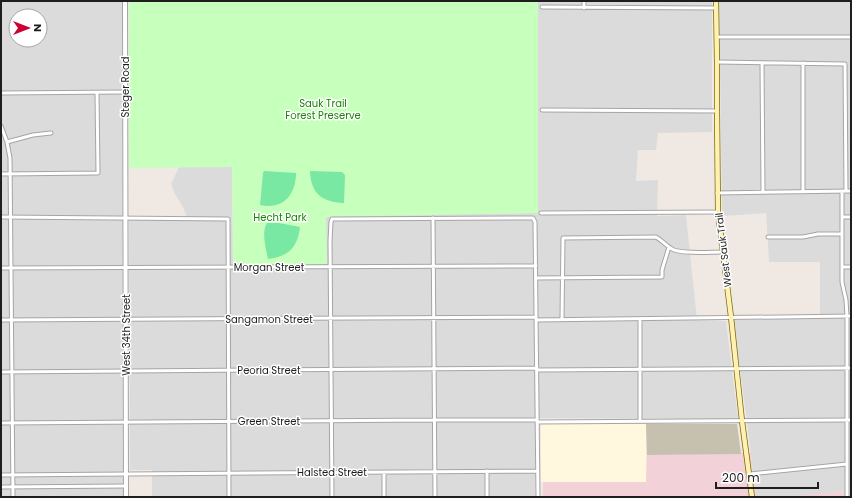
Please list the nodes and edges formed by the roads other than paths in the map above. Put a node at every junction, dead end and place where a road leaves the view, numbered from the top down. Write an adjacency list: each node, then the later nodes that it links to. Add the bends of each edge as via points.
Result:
1 (125, 1): 14 (street, Steger Road)
2 (584, 1): 5 (street)
3 (716, 1): 6 (main road, West Sauk Trail)
4 (542, 7): 5 (street)
5 (584, 8): 6 (street)
6 (716, 8): 7 (main road, West Sauk Trail)
7 (717, 37): 8 (street); 9 (main road, West Sauk Trail)
8 (851, 37)
9 (717, 62): 10 (street); 18 (main road, West Sauk Trail)
10 (762, 63): 11 (street); 27 (street)
11 (803, 63): 12 (street, via 845,64); 28 (street)
12 (845, 86): 13 (street); 25 (street)
13 (851, 86)
14 (125, 92): 16 (street); 22 (street, Steger Road)
15 (1, 93): 16 (street)
16 (97, 93): 24 (street, via 98,173)
17 (542, 110): 18 (street)
18 (716, 111): 29 (main road, West Sauk Trail)
19 (1, 126): 21 (street)
20 (51, 133): 21 (street)
21 (7, 142): 24 (street)
22 (125, 172): 36 (street, West 34th Street)
23 (1, 174): 24 (street)
24 (10, 174): 32 (street)
25 (844, 191): 26 (street); 28 (street); 33 (street)
26 (851, 191)
27 (763, 192): 28 (street); 29 (street)
28 (803, 192)
29 (717, 193): 30 (main road, West Sauk Trail)
30 (718, 212): 31 (street); 41 (main road, West Sauk Trail)
31 (541, 213)
32 (11, 217): 35 (street); 36 (street); 49 (street)
33 (842, 217): 34 (street); 38 (street)
34 (851, 217)
35 (1, 218)
36 (125, 218): 44 (street, via 228,219); 50 (street, West 34th Street)
37 (433, 218): 42 (street); 43 (street, via 533,218); 45 (street, via 332,219)
38 (842, 234): 39 (street); 46 (street)
39 (768, 237)
40 (669, 247): 41 (street, via 685,252); 52 (street, via 662,276); 52 (street, via 656,238 562,238)
41 (722, 252): 55 (main road, West Sauk Trail)
42 (434, 266): 43 (street, Morgan Street); 45 (street, Morgan Street); 56 (street)
43 (536, 266): 51 (street)
44 (228, 267): 45 (street, Morgan Street); 50 (street, Morgan Street); 59 (street)
45 (331, 267): 60 (street)
46 (843, 267): 47 (street); 53 (street, via 842,282)
47 (851, 267)
48 (1, 268): 49 (street, Morgan Street)
49 (11, 268): 50 (street, Morgan Street); 64 (street)
50 (125, 268): 58 (street, West 34th Street)
51 (536, 278): 52 (street); 57 (street)
52 (562, 278): 61 (street)
53 (847, 316): 54 (street, Sangamon Street); 55 (street, Sangamon Street); 65 (street)
54 (851, 316)
55 (731, 317): 62 (street, Sangamon Street); 69 (main road, West Sauk Trail)
56 (434, 318): 57 (street, Sangamon Street); 60 (street, Sangamon Street); 67 (street)
57 (536, 318): 61 (street, Sangamon Street); 68 (street)
58 (125, 319): 59 (street, Sangamon Street); 64 (street, Sangamon Street); 70 (street, West 34th Street)
59 (228, 319): 60 (street, Sangamon Street); 71 (street)
60 (331, 319): 72 (street)
61 (562, 319): 62 (street, Sangamon Street)
62 (640, 319): 73 (street)
63 (1, 320): 64 (street, Sangamon Street)
64 (12, 320): 74 (street)
65 (846, 368): 66 (street, Peoria Street); 69 (street, Peoria Street); 77 (street)
66 (851, 368)
67 (434, 369): 68 (street, Peoria Street); 72 (street, Peoria Street); 76 (street)
68 (537, 369): 73 (street, Peoria Street); 81 (street)
69 (736, 369): 73 (street, Peoria Street); 83 (main road, West Sauk Trail)
70 (126, 370): 71 (street, Peoria Street); 74 (street, Peoria Street); 84 (street, West 34th Street)
71 (229, 370): 72 (street, Peoria Street); 79 (street)
72 (331, 370): 80 (street)
73 (640, 370): 82 (street)
74 (12, 371): 75 (street, Peoria Street); 86 (street)
75 (1, 372)
76 (435, 420): 80 (street, Green Street); 81 (street, Green Street); 88 (street)
77 (847, 420): 78 (street, Green Street); 83 (street, Green Street); 87 (street)
78 (851, 420)
79 (229, 421): 80 (street, Green Street); 84 (street, Green Street); 93 (street)
80 (332, 421): 94 (street)
81 (537, 421): 82 (street, Green Street); 90 (street)
82 (640, 421): 83 (street, Green Street)
83 (742, 421): 95 (main road, West Sauk Trail)
84 (126, 422): 86 (street, Green Street); 92 (street, West 34th Street)
85 (1, 423): 86 (street, Green Street)
86 (12, 423): 97 (street)
87 (847, 464): 95 (street); 110 (street)
88 (435, 471): 89 (street, Halsted Street); 91 (street, Halsted Street); 106 (street)
89 (486, 471): 90 (street, Halsted Street); 107 (street)
90 (538, 471): 108 (street)
91 (384, 472): 94 (street, Halsted Street); 105 (street)
92 (126, 473): 93 (street, Halsted Street); 97 (street, Halsted Street); 98 (street, West 34th Street)
93 (229, 473): 94 (street, Halsted Street); 103 (street)
94 (332, 473): 104 (street)
95 (750, 474): 109 (main road, West Sauk Trail)
96 (1, 475): 97 (street, Halsted Street)
97 (13, 475): 100 (street)
98 (126, 486): 100 (street); 102 (street, West 34th Street)
99 (1, 487): 100 (street)
100 (13, 487): 101 (street)
101 (13, 497)
102 (126, 497)
103 (229, 497)
104 (332, 497)
105 (384, 497)
106 (435, 497)
107 (487, 497)
108 (538, 497)
109 (752, 497)
110 (847, 497)

